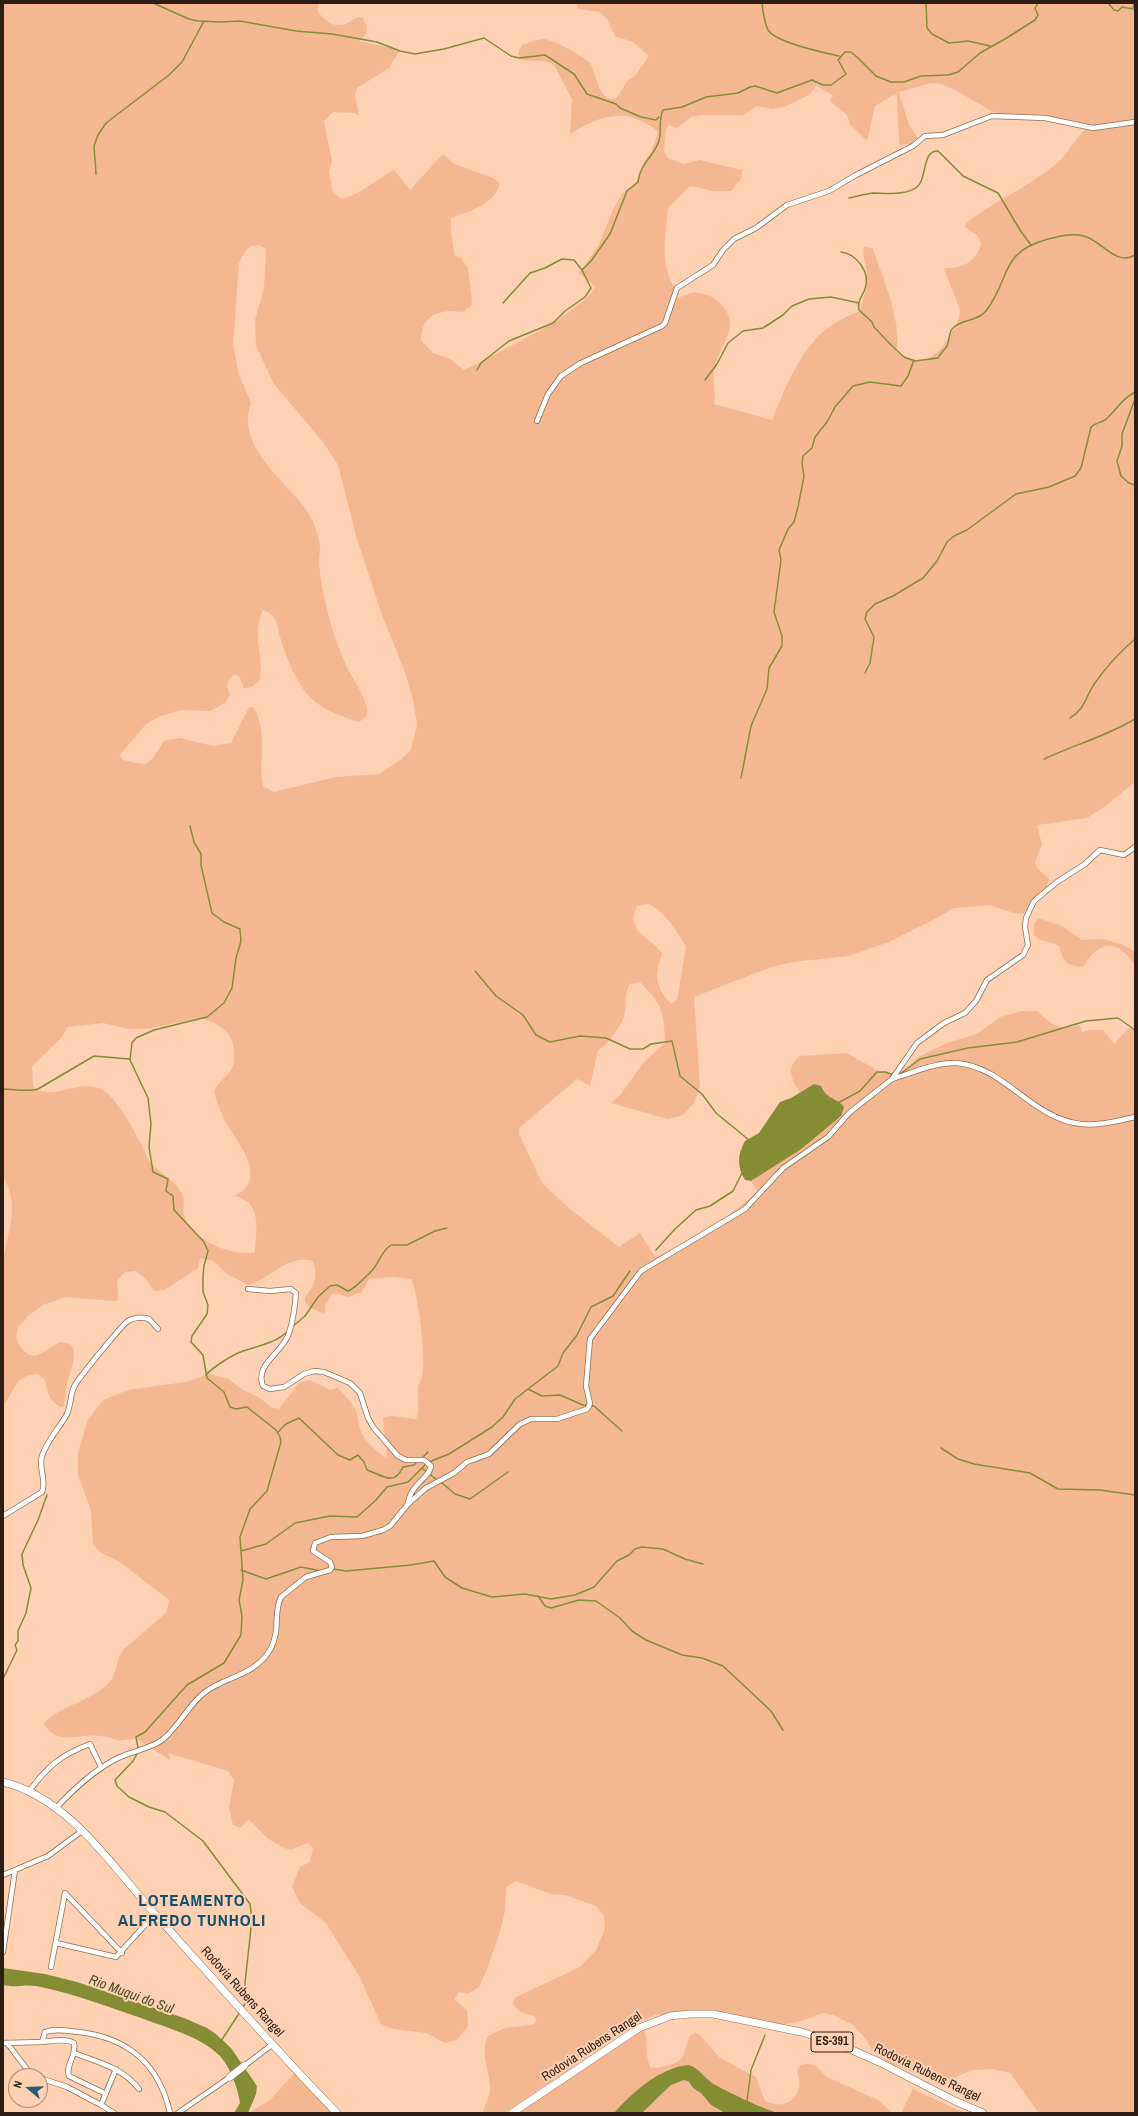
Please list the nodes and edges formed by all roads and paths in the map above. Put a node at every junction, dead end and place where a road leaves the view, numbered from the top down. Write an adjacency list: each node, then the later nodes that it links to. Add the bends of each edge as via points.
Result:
1 (1135, 122): 2 (street, via 1093,128 1045,118 987,117 943,135 925,136 913,146 896,153 829,192 788,205 731,242 712,265 679,285 662,326 581,363 561,376 548,394)
2 (537, 421)
3 (1135, 847): 4 (street, via 1124,855 1100,850 1085,864 1037,898 1026,918 1028,945 1023,955 987,980 976,1001 965,1013 944,1023 917,1042)
4 (892, 1079): 5 (street, via 934,1066 958,1063 993,1076 1041,1110 1071,1122 1098,1124); 8 (street, via 849,1113 828,1137 782,1168 749,1206 736,1216 641,1271 590,1339 586,1386 590,1404 587,1409 557,1419 527,1420 489,1454 467,1462 454,1473 426,1488)
5 (1135, 1117)
6 (248, 1289): 8 (street, via 291,1289 296,1293 290,1332 260,1375 263,1386 270,1389 284,1388 304,1374 318,1371 353,1384 363,1399 370,1423 398,1456 406,1460 424,1460 432,1466 412,1490)
7 (158, 1329): 9 (street, via 149,1319 136,1318 129,1320 118,1332 74,1386 67,1414 41,1458 44,1485 42,1492)
8 (408, 1504): 10 (street, via 393,1523 383,1530 362,1536 324,1539 315,1543 312,1548 315,1553 330,1562 332,1567 330,1570 306,1577 281,1597 278,1602 277,1632 269,1650 256,1666 204,1693 162,1740)
9 (3, 1516)
10 (101, 1767): 12 (street, via 90,1744 70,1752 46,1770); 13 (street, via 74,1789)
11 (3, 1782): 12 (main road, Rodovia Rubens Rangel)
12 (30, 1790): 13 (main road, Rodovia Rubens Rangel)
13 (57, 1808): 14 (main road, Rodovia Rubens Rangel)
14 (82, 1831): 15 (street, via 48,1856); 17 (main road, Rodovia Rubens Rangel)
15 (15, 1870): 16 (street); 19 (street)
16 (3, 1875)
17 (155, 1914): 20 (street); 24 (main road, Rodovia Rubens Rangel)
18 (56, 1943): 20 (street, via 116,1957); 20 (street, via 65,1893); 21 (street)
19 (3, 1952)
20 (122, 1953)
21 (52, 1968)
22 (42, 2042): 23 (street); 25 (street, via 71,2041 74,2044); 35 (street, via 46,2032 64,2030 101,2035 122,2044 149,2065 158,2079)
23 (5, 2043): 27 (street)
24 (274, 2044): 26 (street); 37 (main road, Rodovia Rubens Rangel)
25 (74, 2053): 28 (street); 32 (street, via 68,2070 69,2076)
26 (244, 2066): 29 (main road)
27 (27, 2068)
28 (116, 2069): 31 (street); 32 (street)
29 (230, 2077): 36 (street)
30 (48, 2081): 33 (street)
31 (139, 2089)
32 (106, 2094): 33 (street)
33 (101, 2105): 34 (street)
34 (114, 2113)
35 (170, 2113)
36 (178, 2113)
37 (337, 2113)
38 (512, 2113): 39 (main road, Rodovia Rubens Rangel / ES-391, via 639,2028 670,2016 713,2014 801,2032 834,2042)
39 (983, 2113)

